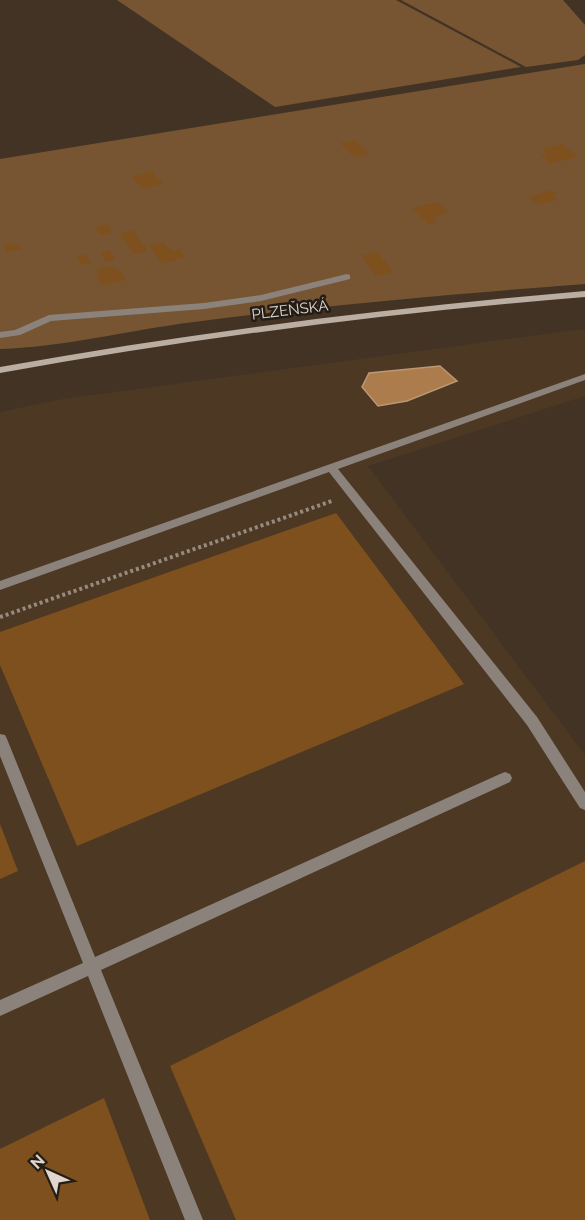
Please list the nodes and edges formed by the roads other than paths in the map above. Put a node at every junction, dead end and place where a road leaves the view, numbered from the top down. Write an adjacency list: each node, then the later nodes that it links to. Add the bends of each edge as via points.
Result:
1 (347, 278): 3 (lane, PLZEŇSKÁ, via 261,298 204,306 49,318 17,333)
2 (585, 294): 4 (main road, PLZEŇSKÁ, via 206,336)
3 (0, 336)
4 (0, 370)
5 (585, 376): 6 (lane)
6 (331, 468): 7 (lane); 10 (lane, via 532,721)
7 (0, 586)
8 (0, 739): 11 (lane)
9 (505, 778): 11 (lane)
10 (585, 804)
11 (92, 966): 12 (lane); 13 (lane)
12 (0, 1008)
13 (194, 1220)

